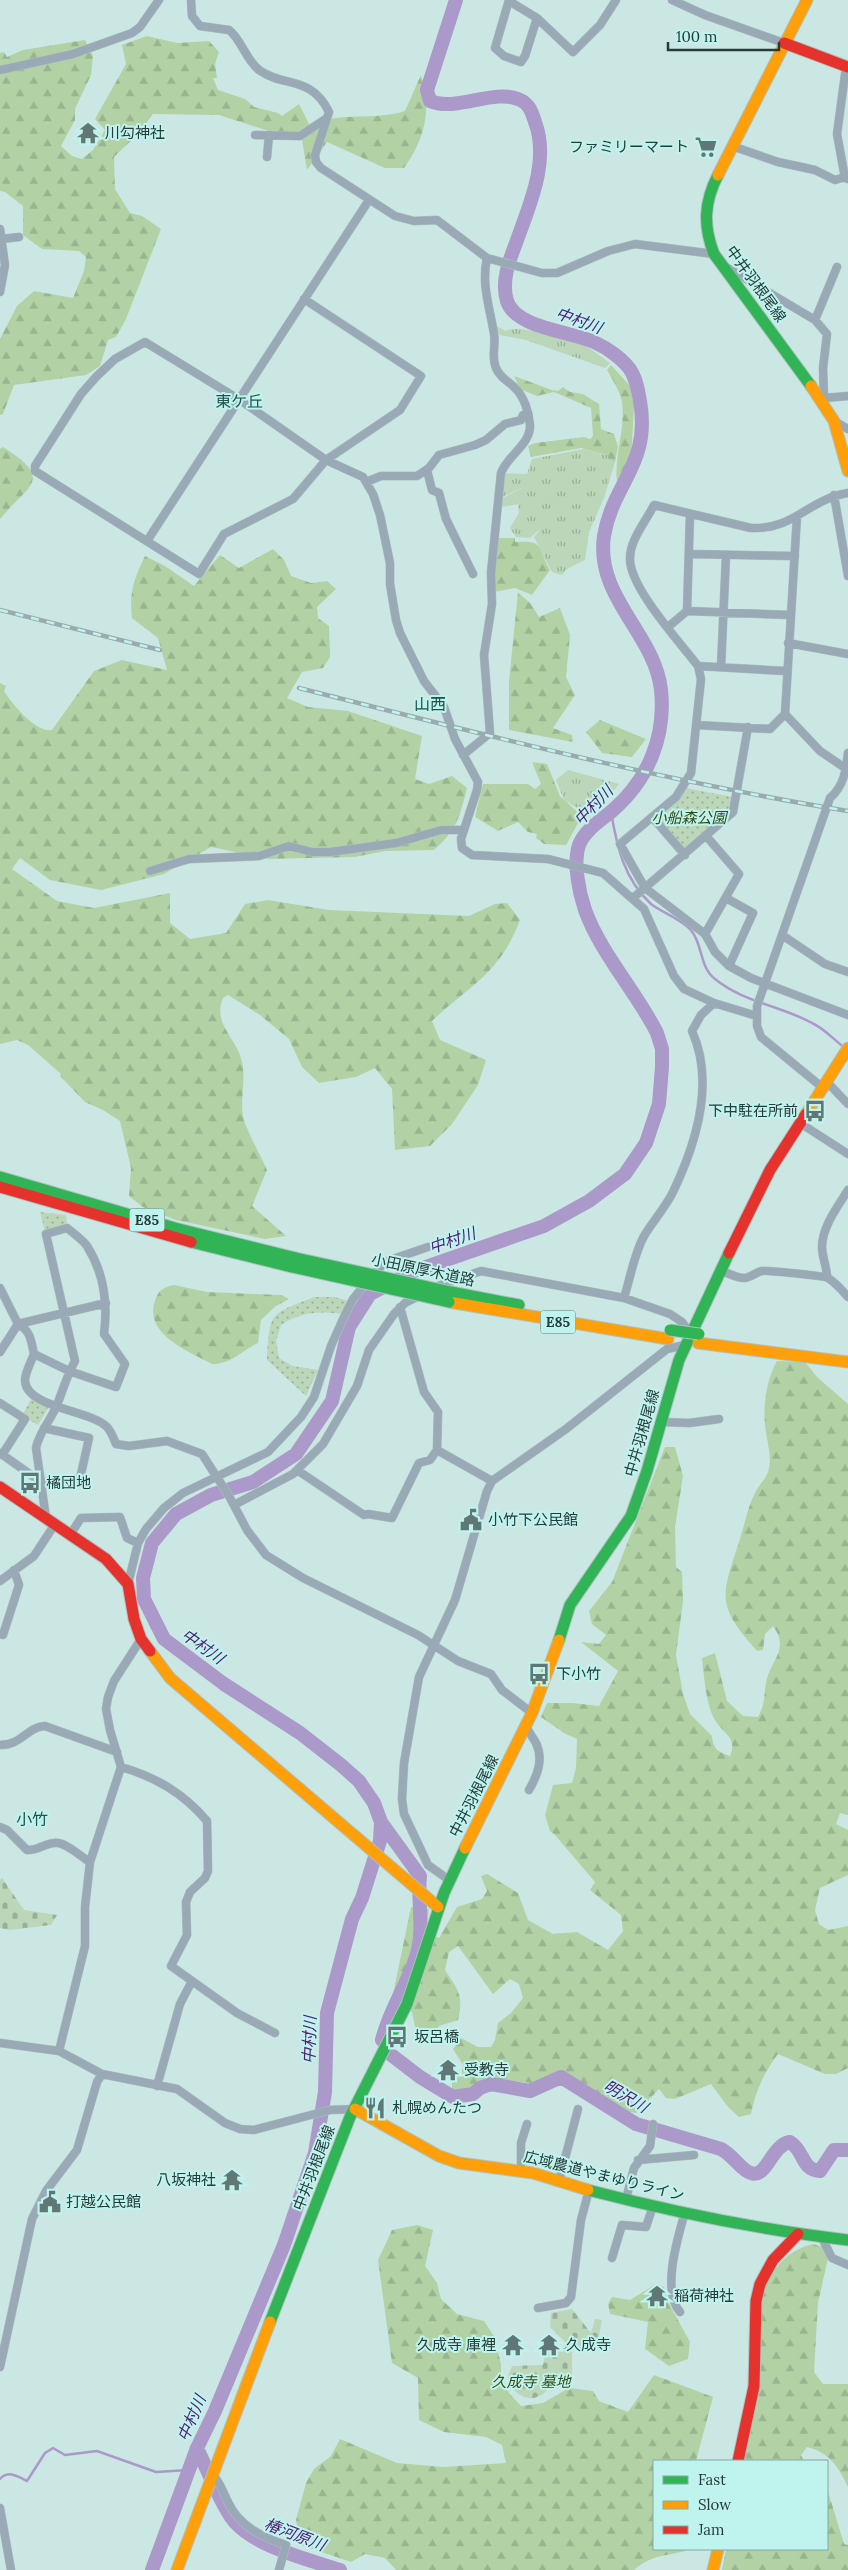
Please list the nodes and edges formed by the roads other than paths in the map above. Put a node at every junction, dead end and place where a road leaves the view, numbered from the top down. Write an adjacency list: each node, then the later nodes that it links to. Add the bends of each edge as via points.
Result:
1 (159, 0): 10 (street, via 132,33 73,54)
2 (192, 0): 11 (street, via 192,16 197,23 205,28 229,30 255,66 269,75 307,87 326,107 329,112)
3 (616, 0): 7 (street, via 600,25 573,52)
4 (672, 0): 8 (street)
5 (807, 0): 8 (main road, 中井羽根尾線)
6 (509, 1): 7 (street); 7 (street, via 495,48 504,56 521,62)
7 (537, 18)
8 (784, 44): 9 (main road); 14 (main road, 中井羽根尾線)
9 (847, 67): 16 (street, via 838,134)
10 (0, 70)
11 (327, 118): 13 (street, via 300,136); 17 (street, via 314,155 316,162)
12 (254, 135): 13 (street)
13 (269, 135): 15 (street)
14 (732, 146): 16 (street, via 778,162 815,170 835,180); 21 (main road, 中井羽根尾線, via 711,189 704,214 706,234)
15 (267, 157)
16 (847, 178)
17 (369, 200): 22 (street, via 406,220 437,220); 26 (street)
18 (0, 229): 20 (street)
19 (19, 237): 20 (street)
20 (2, 239): 25 (street, via 5,265)
21 (714, 254): 22 (street, via 635,244 608,251 557,272 542,273); 23 (main road, 中井羽根尾線)
22 (490, 259): 31 (street, via 484,289 495,336 495,367 523,397)
23 (723, 265): 27 (street); 30 (main road, 中井羽根尾線)
24 (837, 267): 27 (street)
25 (0, 292)
26 (304, 299): 29 (street); 34 (street, via 421,376 400,410)
27 (815, 320): 30 (street, via 827,334)
28 (848, 396): 30 (street)
29 (240, 400): 34 (street); 42 (street); 42 (street, via 144,342 114,359 81,394 35,466 35,471)
30 (823, 400): 32 (main road, 中井羽根尾線)
31 (527, 415): 35 (street, via 504,424 486,440 439,455); 61 (street, via 528,436 504,463 501,473 491,573 492,604 484,655 490,733)
32 (834, 421): 33 (street); 36 (main road, 中井羽根尾線)
33 (848, 429)
34 (326, 460): 37 (street, via 363,477); 42 (street, via 293,500 224,534 199,574)
35 (428, 470): 37 (street, via 417,476 381,476); 46 (street, via 429,484 441,497 446,519)
36 (848, 471)
37 (366, 482): 61 (street, via 380,515 400,634 424,681 444,707)
38 (848, 493): 39 (street)
39 (834, 495): 41 (street); 47 (street)
40 (690, 514): 41 (street, via 767,529 781,526); 43 (street); 51 (street, via 654,505 634,542 630,558 635,583)
41 (797, 516): 45 (street)
42 (147, 541)
43 (689, 554): 44 (street); 48 (street)
44 (726, 556): 45 (street); 49 (street)
45 (795, 556): 50 (street)
46 (473, 574)
47 (848, 576)
48 (687, 611): 49 (street); 51 (street)
49 (723, 613): 50 (street); 55 (street)
50 (790, 615): 52 (street)
51 (668, 627): 54 (street)
52 (788, 643): 53 (street); 56 (street)
53 (848, 654)
54 (698, 666): 55 (street); 58 (street, via 701,679)
55 (721, 667): 56 (street)
56 (786, 671): 57 (street)
57 (785, 714): 59 (street, via 770,729); 62 (street, via 820,751)
58 (696, 725): 59 (street); 63 (street, via 691,773 676,797)
59 (748, 728): 65 (street, via 736,805 728,818)
60 (848, 753): 62 (street)
61 (464, 755): 64 (street, via 478,785)
62 (847, 770): 72 (street, via 830,798)
63 (652, 818): 66 (street); 68 (street, via 620,844)
64 (464, 830): 67 (street, via 441,830 396,844 330,852 312,852 290,846 259,856 189,858); 69 (street, via 461,844 465,852 472,855 548,858 598,871)
65 (706, 837): 66 (street); 70 (street, via 740,874)
66 (685, 855): 68 (street)
67 (150, 870)
68 (645, 888): 69 (street); 71 (street)
69 (635, 897): 76 (street, via 644,909 674,976 684,989)
70 (726, 898): 71 (street); 73 (street, via 753,913)
71 (705, 934): 73 (street, via 715,952)
72 (782, 935): 74 (street, via 825,964); 75 (street)
73 (729, 966): 75 (street)
74 (848, 972)
75 (766, 984): 77 (street); 78 (street, via 757,1006)
76 (714, 1003): 78 (street); 94 (street, via 701,1015 692,1031 701,1049 703,1071 694,1136 672,1193 643,1237)
77 (848, 1015)
78 (757, 1016): 80 (street, via 761,1037)
79 (845, 1053): 80 (main road, 中井羽根尾線)
80 (825, 1085): 81 (street); 82 (main road, 中井羽根尾線)
81 (848, 1104)
82 (800, 1124): 83 (street); 90 (main road, 中井羽根尾線, via 770,1170)
83 (848, 1154)
84 (0, 1177): 89 (main road, 小田原厚木道路 / E85)
85 (0, 1187): 89 (main road, 小田原厚木道路 / E85, via 172,1237)
86 (848, 1190): 91 (street, via 823,1239)
87 (428, 1247): 88 (street)
88 (386, 1261): 96 (street); 114 (street, via 353,1300 331,1346 314,1397 301,1417 268,1452)
89 (294, 1263): 99 (main road, 小田原厚木道路 / E85, bridge, via 450,1297)
90 (722, 1271): 91 (street, via 744,1278 773,1270); 99 (main road, 中井羽根尾線)
91 (827, 1278): 93 (street)
92 (0, 1288): 98 (street)
93 (848, 1297)
94 (624, 1298): 96 (street, via 481,1272 433,1288); 99 (street, via 670,1314)
95 (106, 1304): 97 (street); 97 (street, via 98,1267 87,1246 67,1228 46,1234); 105 (street, via 104,1334 125,1364 116,1387)
96 (403, 1305): 111 (street, via 424,1392 438,1412); 113 (street, via 369,1350 348,1406 323,1444)
97 (64, 1315): 98 (street); 105 (street, via 75,1361)
98 (18, 1324): 101 (street); 103 (street, via 26,1328 31,1337)
99 (696, 1337): 100 (main road, 中井羽根尾線); 102 (main road, 小田原厚木道路 / E85); 104 (main road, 小田原厚木道路 / E85)
100 (685, 1345): 109 (main road, 中井羽根尾線); 116 (street, via 667,1350)
101 (0, 1352)
102 (848, 1353)
103 (34, 1354): 105 (street); 107 (street, via 25,1380 28,1390)
104 (848, 1362)
105 (69, 1371): 107 (street)
106 (0, 1403): 112 (street, via 25,1419)
107 (56, 1406): 110 (street); 114 (street, via 107,1426 116,1444 129,1446 167,1441 202,1454)
108 (719, 1419): 109 (street)
109 (662, 1422): 128 (main road, 中井羽根尾線, via 631,1516 570,1605)
110 (44, 1428): 115 (street, via 36,1448); 115 (street, via 89,1438 79,1483)
111 (437, 1450): 113 (street, via 430,1460 419,1463 392,1518 364,1515); 116 (street)
112 (1, 1454): 115 (street)
113 (297, 1470): 118 (street)
114 (216, 1476): 118 (street); 121 (street, via 183,1493 164,1508 146,1528)
115 (41, 1482): 119 (street)
116 (492, 1482): 127 (street, via 455,1600)
117 (0, 1487): 119 (main road)
118 (234, 1505): 127 (street, via 247,1530 266,1555 303,1578 390,1620)
119 (50, 1521): 120 (main road); 122 (street, via 34,1556)
120 (70, 1535): 121 (street, via 81,1518 120,1517 127,1538); 124 (main road, via 106,1559)
121 (138, 1543): 124 (street)
122 (14, 1570): 123 (street); 125 (street, via 19,1585 3,1635)
123 (0, 1581)
124 (128, 1584): 126 (main road)
125 (0, 1634)
126 (141, 1639): 131 (street, via 114,1681 108,1697 106,1709); 137 (main road, via 158,1664 184,1691)
127 (435, 1646): 128 (street, via 458,1661 491,1674 502,1690); 136 (street, via 419,1677 404,1763 402,1799 404,1814 428,1865)
128 (532, 1712): 129 (main road, 中井羽根尾線)
129 (526, 1725): 133 (street, via 540,1760); 136 (main road, 中井羽根尾線)
130 (0, 1745): 131 (street, via 14,1744 37,1726 45,1726)
131 (117, 1752): 132 (street)
132 (121, 1767): 135 (street); 138 (street, via 173,1788 207,1820 208,1870 186,1902 187,1935 171,1966)
133 (529, 1790)
134 (0, 1827): 135 (street, via 26,1850 35,1851 54,1843 61,1844)
135 (90, 1862): 141 (street, via 85,1946)
136 (449, 1880): 137 (main road, 中井羽根尾線)
137 (438, 1907): 144 (main road, 中井羽根尾線, via 415,1985)
138 (192, 1981): 139 (street, via 237,2013); 143 (street, via 180,2004)
139 (275, 2033)
140 (0, 2043): 141 (street)
141 (59, 2051): 142 (street)
142 (102, 2074): 143 (street); 163 (street, via 77,2150 46,2191 32,2220)
143 (157, 2086): 144 (street, via 177,2089 225,2123 240,2129 254,2130 330,2110)
144 (355, 2109): 150 (main road, 広域農道やまゆりライン, via 439,2156 482,2167); 166 (main road, 中井羽根尾線, via 342,2135)
145 (578, 2109): 151 (street)
146 (527, 2124): 150 (street, via 521,2144)
147 (653, 2124): 149 (street, via 650,2146)
148 (694, 2155): 149 (street)
149 (638, 2160): 153 (street)
150 (521, 2170): 151 (main road, 広域農道やまゆりライン)
151 (559, 2181): 152 (main road, 広域農道やまゆりライン)
152 (589, 2190): 153 (main road, 広域農道やまゆりライン); 161 (street, via 581,2220 572,2297 566,2303)
153 (626, 2199): 154 (main road, 広域農道やまゆりライン)
154 (653, 2206): 155 (main road, 広域農道やまゆりライン); 159 (street, via 646,2227 621,2226)
155 (685, 2212): 156 (main road, 広域農道やまゆりライン); 162 (street, via 676,2242 671,2285 675,2307)
156 (798, 2234): 157 (main road, 広域農道やまゆりライン); 165 (main road, via 773,2260 760,2284 756,2301 754,2386)
157 (821, 2236): 158 (main road, 広域農道やまゆりライン); 160 (street, via 832,2258)
158 (848, 2240)
159 (612, 2258)
160 (848, 2265)
161 (538, 2308)
162 (680, 2312)
163 (4, 2336): 164 (street)
164 (0, 2367)
165 (738, 2460)
166 (213, 2476): 170 (main road, 中井羽根尾線); 171 (street, via 242,2523 286,2544)
167 (0, 2508): 169 (street)
168 (718, 2550): 172 (main road)
169 (11, 2570)
170 (176, 2570)
171 (279, 2570)
172 (714, 2570)

